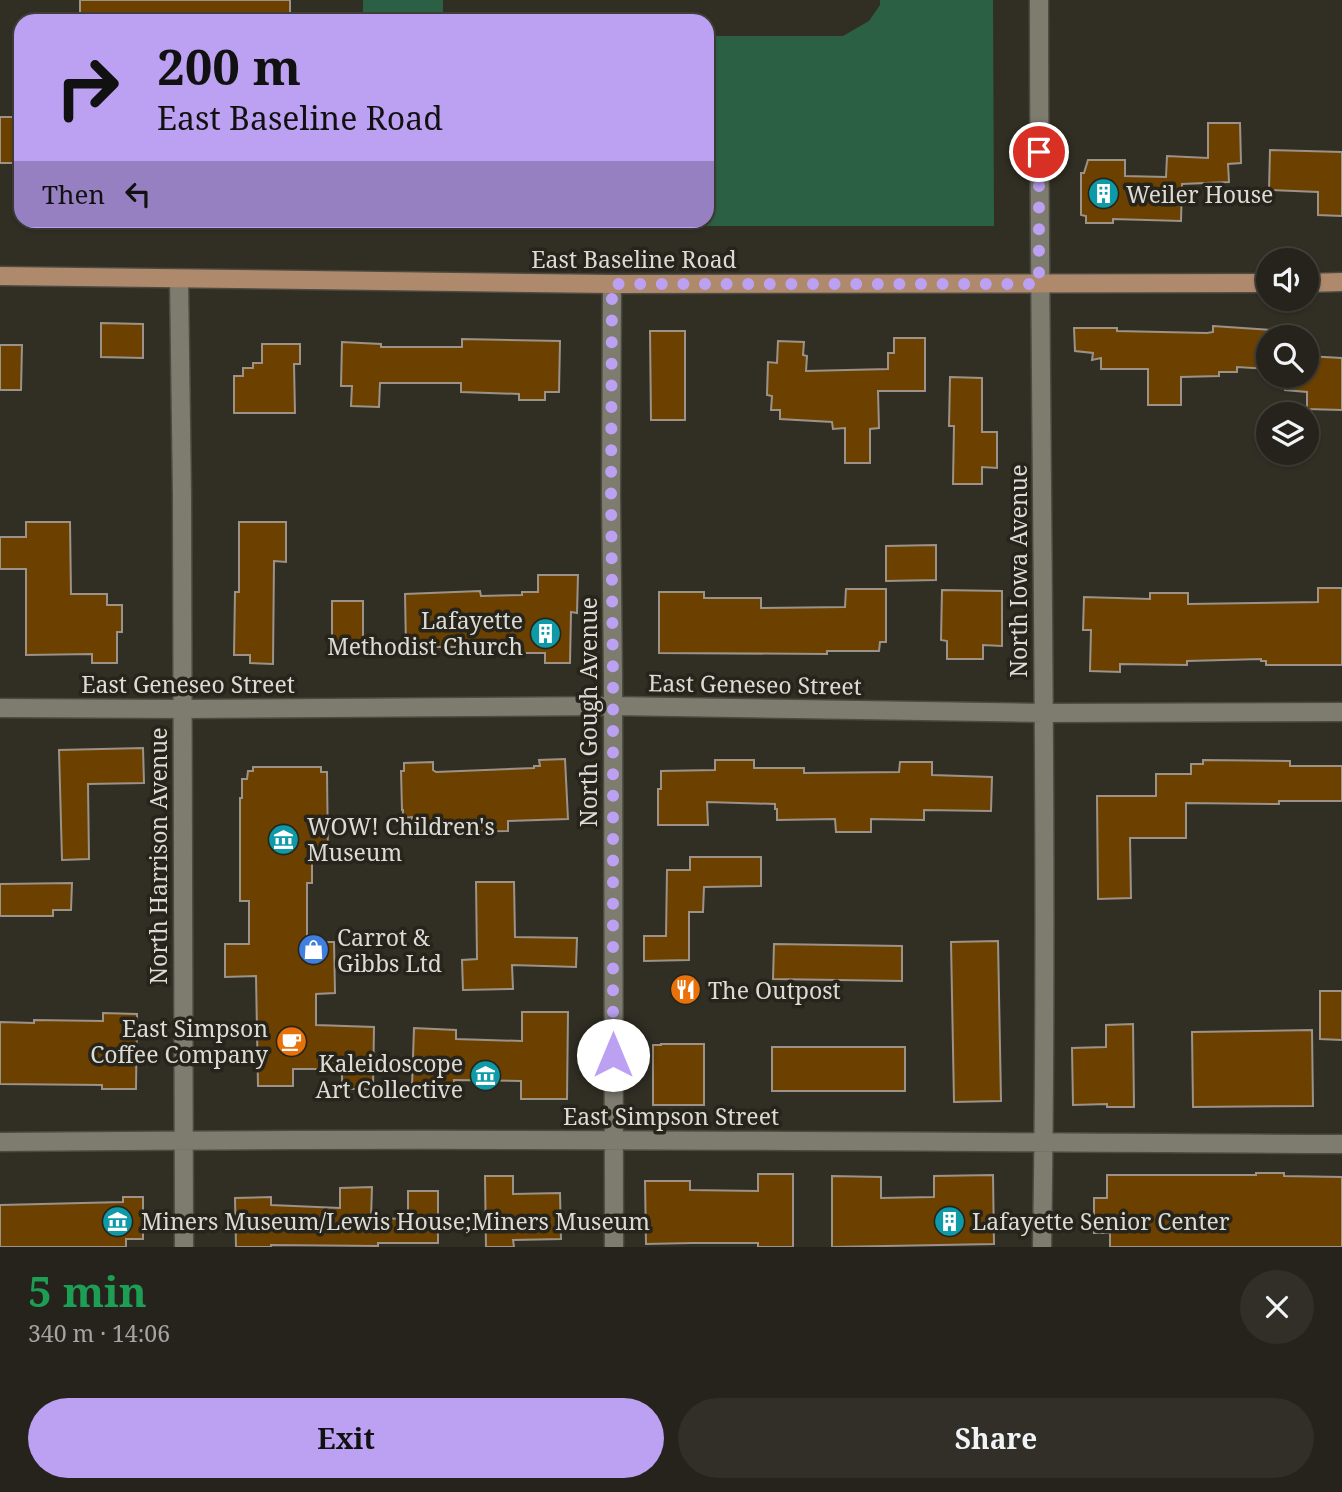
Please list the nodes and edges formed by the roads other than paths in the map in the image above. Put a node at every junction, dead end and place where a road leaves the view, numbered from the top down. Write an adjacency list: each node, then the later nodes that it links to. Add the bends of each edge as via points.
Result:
1 (1039, 0): 8 (street, North Iowa Avenue)
2 (0, 276): 3 (main road, East Baseline Road)
3 (179, 279): 7 (main road, East Baseline Road); 11 (street, North Harrison Avenue)
4 (1342, 282): 6 (main road)
5 (1256, 283): 8 (main road, East Baseline Road)
6 (1319, 283)
7 (612, 284): 8 (main road, East Baseline Road); 9 (street, North Gough Avenue)
8 (1039, 284): 13 (street, North Iowa Avenue)
9 (613, 706): 11 (street, East Geneseo Street); 13 (street, East Geneseo Street); 15 (street, North Gough Avenue)
10 (0, 708): 11 (street, East Geneseo Street)
11 (183, 709): 14 (street, North Harrison Avenue)
12 (1342, 712): 13 (street, East Geneseo Street)
13 (1043, 713): 17 (street, North Iowa Avenue)
14 (183, 1139): 15 (street, East Simpson Street); 16 (street, East Simpson Street); 19 (street, North Harrison Avenue)
15 (614, 1139): 17 (street, East Simpson Street); 20 (street, North Gough Avenue)
16 (0, 1142)
17 (1044, 1142): 18 (street, East Simpson Street); 21 (street, North Iowa Avenue)
18 (1342, 1144)
19 (184, 1247)
20 (614, 1247)
21 (1042, 1247)

